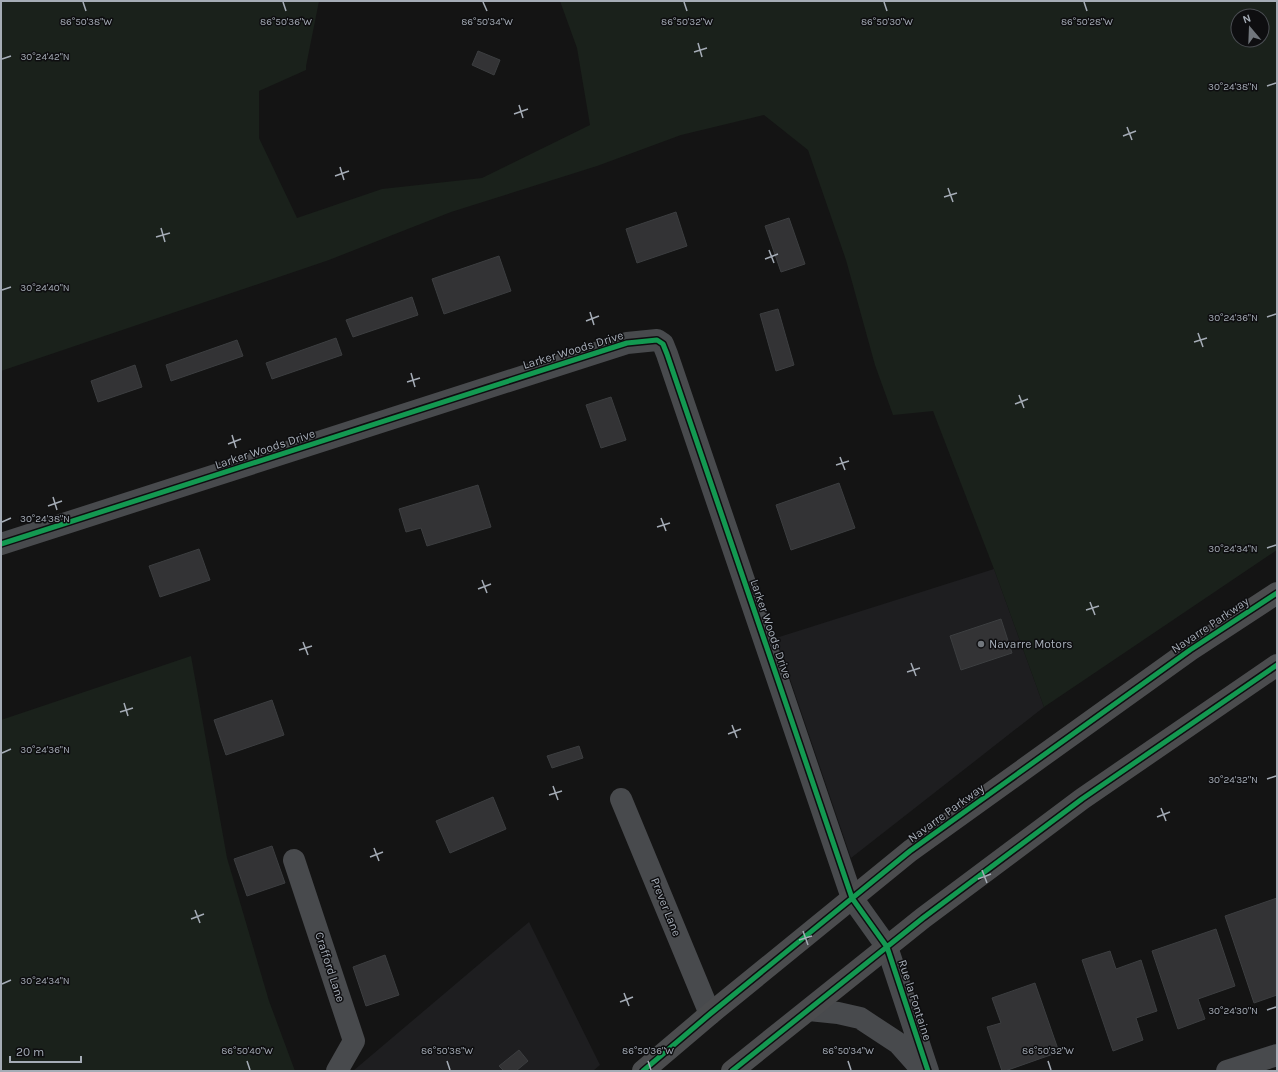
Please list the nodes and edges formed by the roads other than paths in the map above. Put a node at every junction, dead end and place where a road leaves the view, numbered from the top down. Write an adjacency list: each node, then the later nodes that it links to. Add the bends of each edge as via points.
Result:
1 (1, 544): 6 (street, Larker Woods Drive, via 627,343 657,340 664,344)
2 (1277, 593): 6 (highway, Navarre Parkway, via 1190,650 910,850)
3 (1277, 665): 7 (highway, via 1082,799)
4 (622, 799): 9 (street, Prever Lane)
5 (294, 860): 11 (street, Crafford Lane, via 354,1041)
6 (852, 898): 7 (street, Rue la Fontaine); 9 (highway, Navarre Parkway)
7 (887, 947): 8 (highway); 15 (street, Rue la Fontaine)
8 (809, 1010): 13 (highway); 14 (street, Rue la Fontaine, via 860,1018 898,1043)
9 (710, 1014): 12 (highway, Navarre Parkway)
10 (1277, 1055): 16 (street)
11 (337, 1071)
12 (643, 1071)
13 (732, 1071)
14 (923, 1071)
15 (928, 1071)
16 (1227, 1071)

